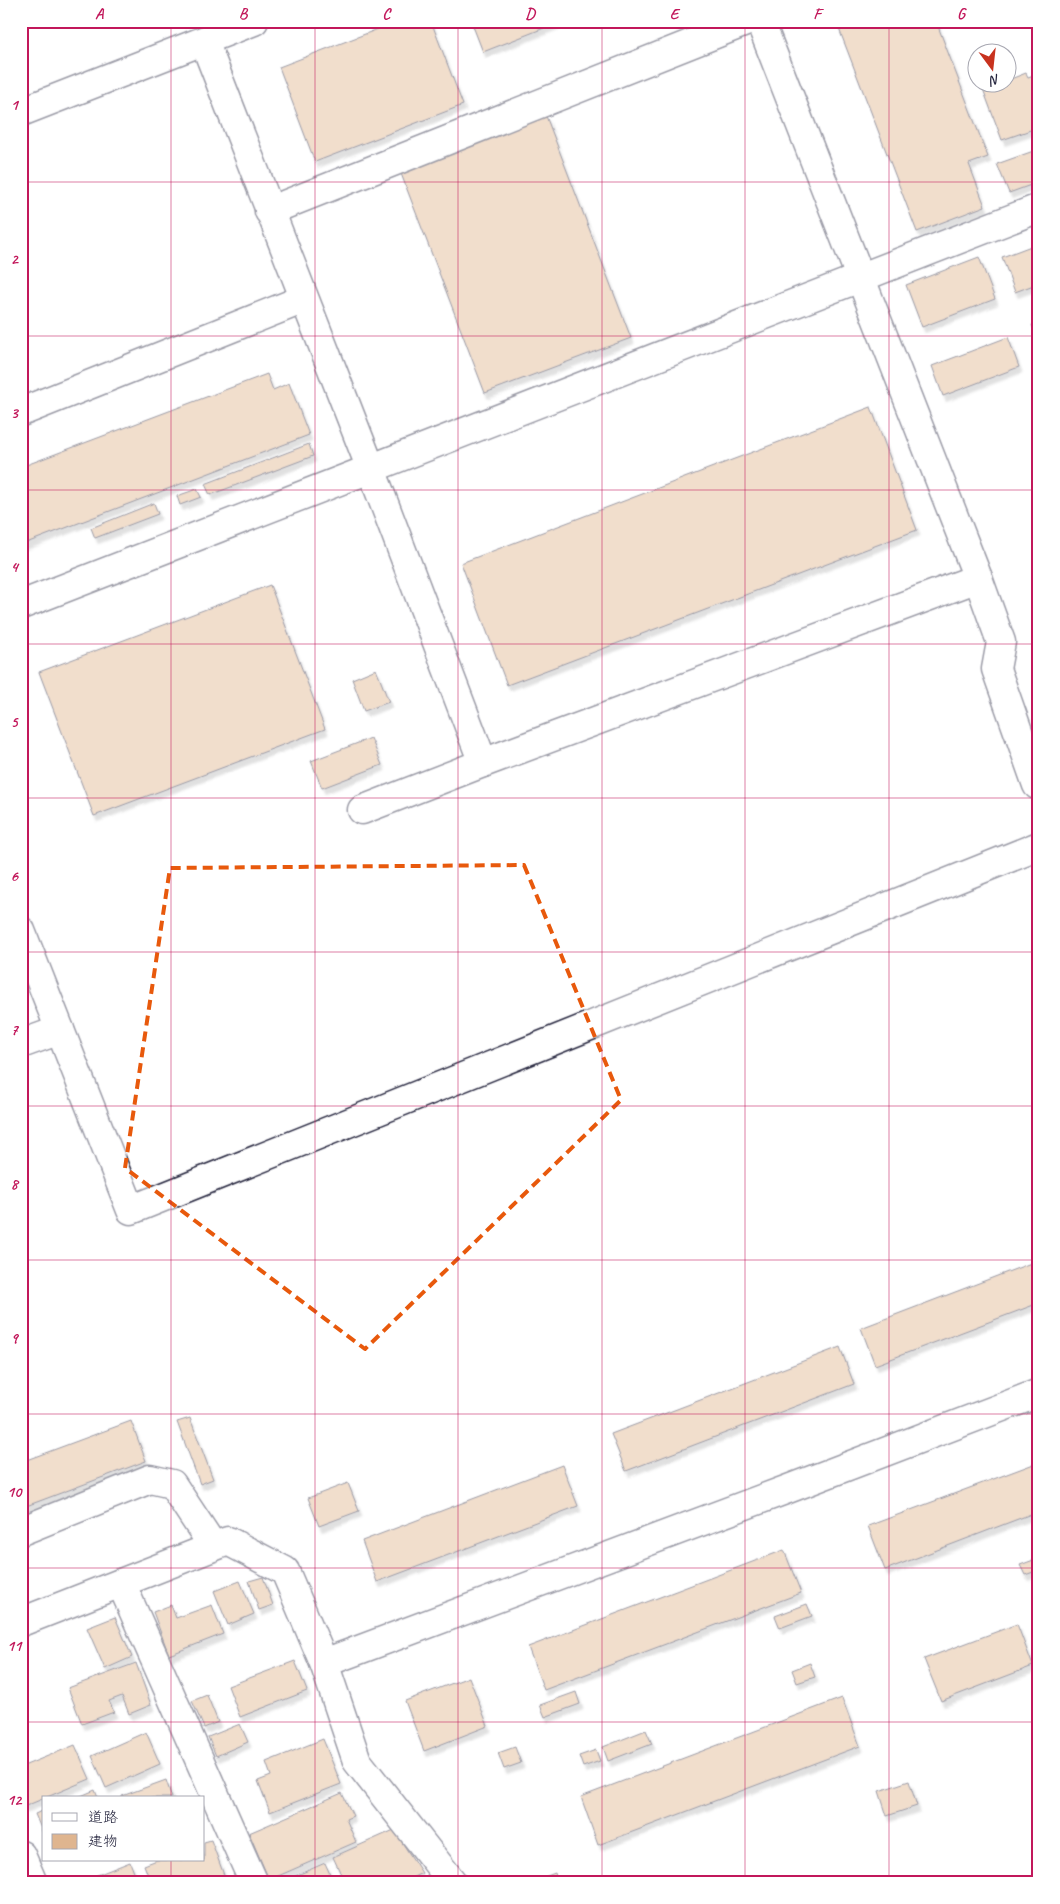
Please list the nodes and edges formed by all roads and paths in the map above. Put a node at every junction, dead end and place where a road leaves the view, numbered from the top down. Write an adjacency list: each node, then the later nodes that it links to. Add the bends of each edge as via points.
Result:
1 (254, 21): 4 (street)
2 (748, 21): 7 (street)
3 (760, 21): 8 (street)
4 (204, 41): 5 (street); 7 (street)
5 (21, 112)
6 (1039, 208): 8 (street)
7 (269, 211): 9 (street)
8 (861, 278): 11 (street); 12 (street)
9 (304, 299): 10 (street); 11 (street)
10 (21, 412)
11 (371, 469): 13 (street); 14 (street)
12 (978, 578): 14 (street); 15 (street, via 1001,642 996,669)
13 (21, 606)
14 (483, 763): 16 (street)
15 (1038, 786)
16 (362, 810)
17 (1039, 846): 19 (street, via 132,1210)
18 (21, 931): 19 (street)
19 (60, 1030): 20 (street)
20 (21, 1044)
21 (1039, 1393): 26 (street)
22 (21, 1531): 23 (street, via 150,1479 172,1484)
23 (213, 1546): 24 (street); 26 (street, via 228,1541 285,1571)
24 (121, 1583): 25 (street); 30 (street)
25 (21, 1622)
26 (324, 1663): 28 (street, via 358,1761)
27 (21, 1855): 29 (street)
28 (446, 1881)
29 (33, 1883)
30 (254, 1883)

